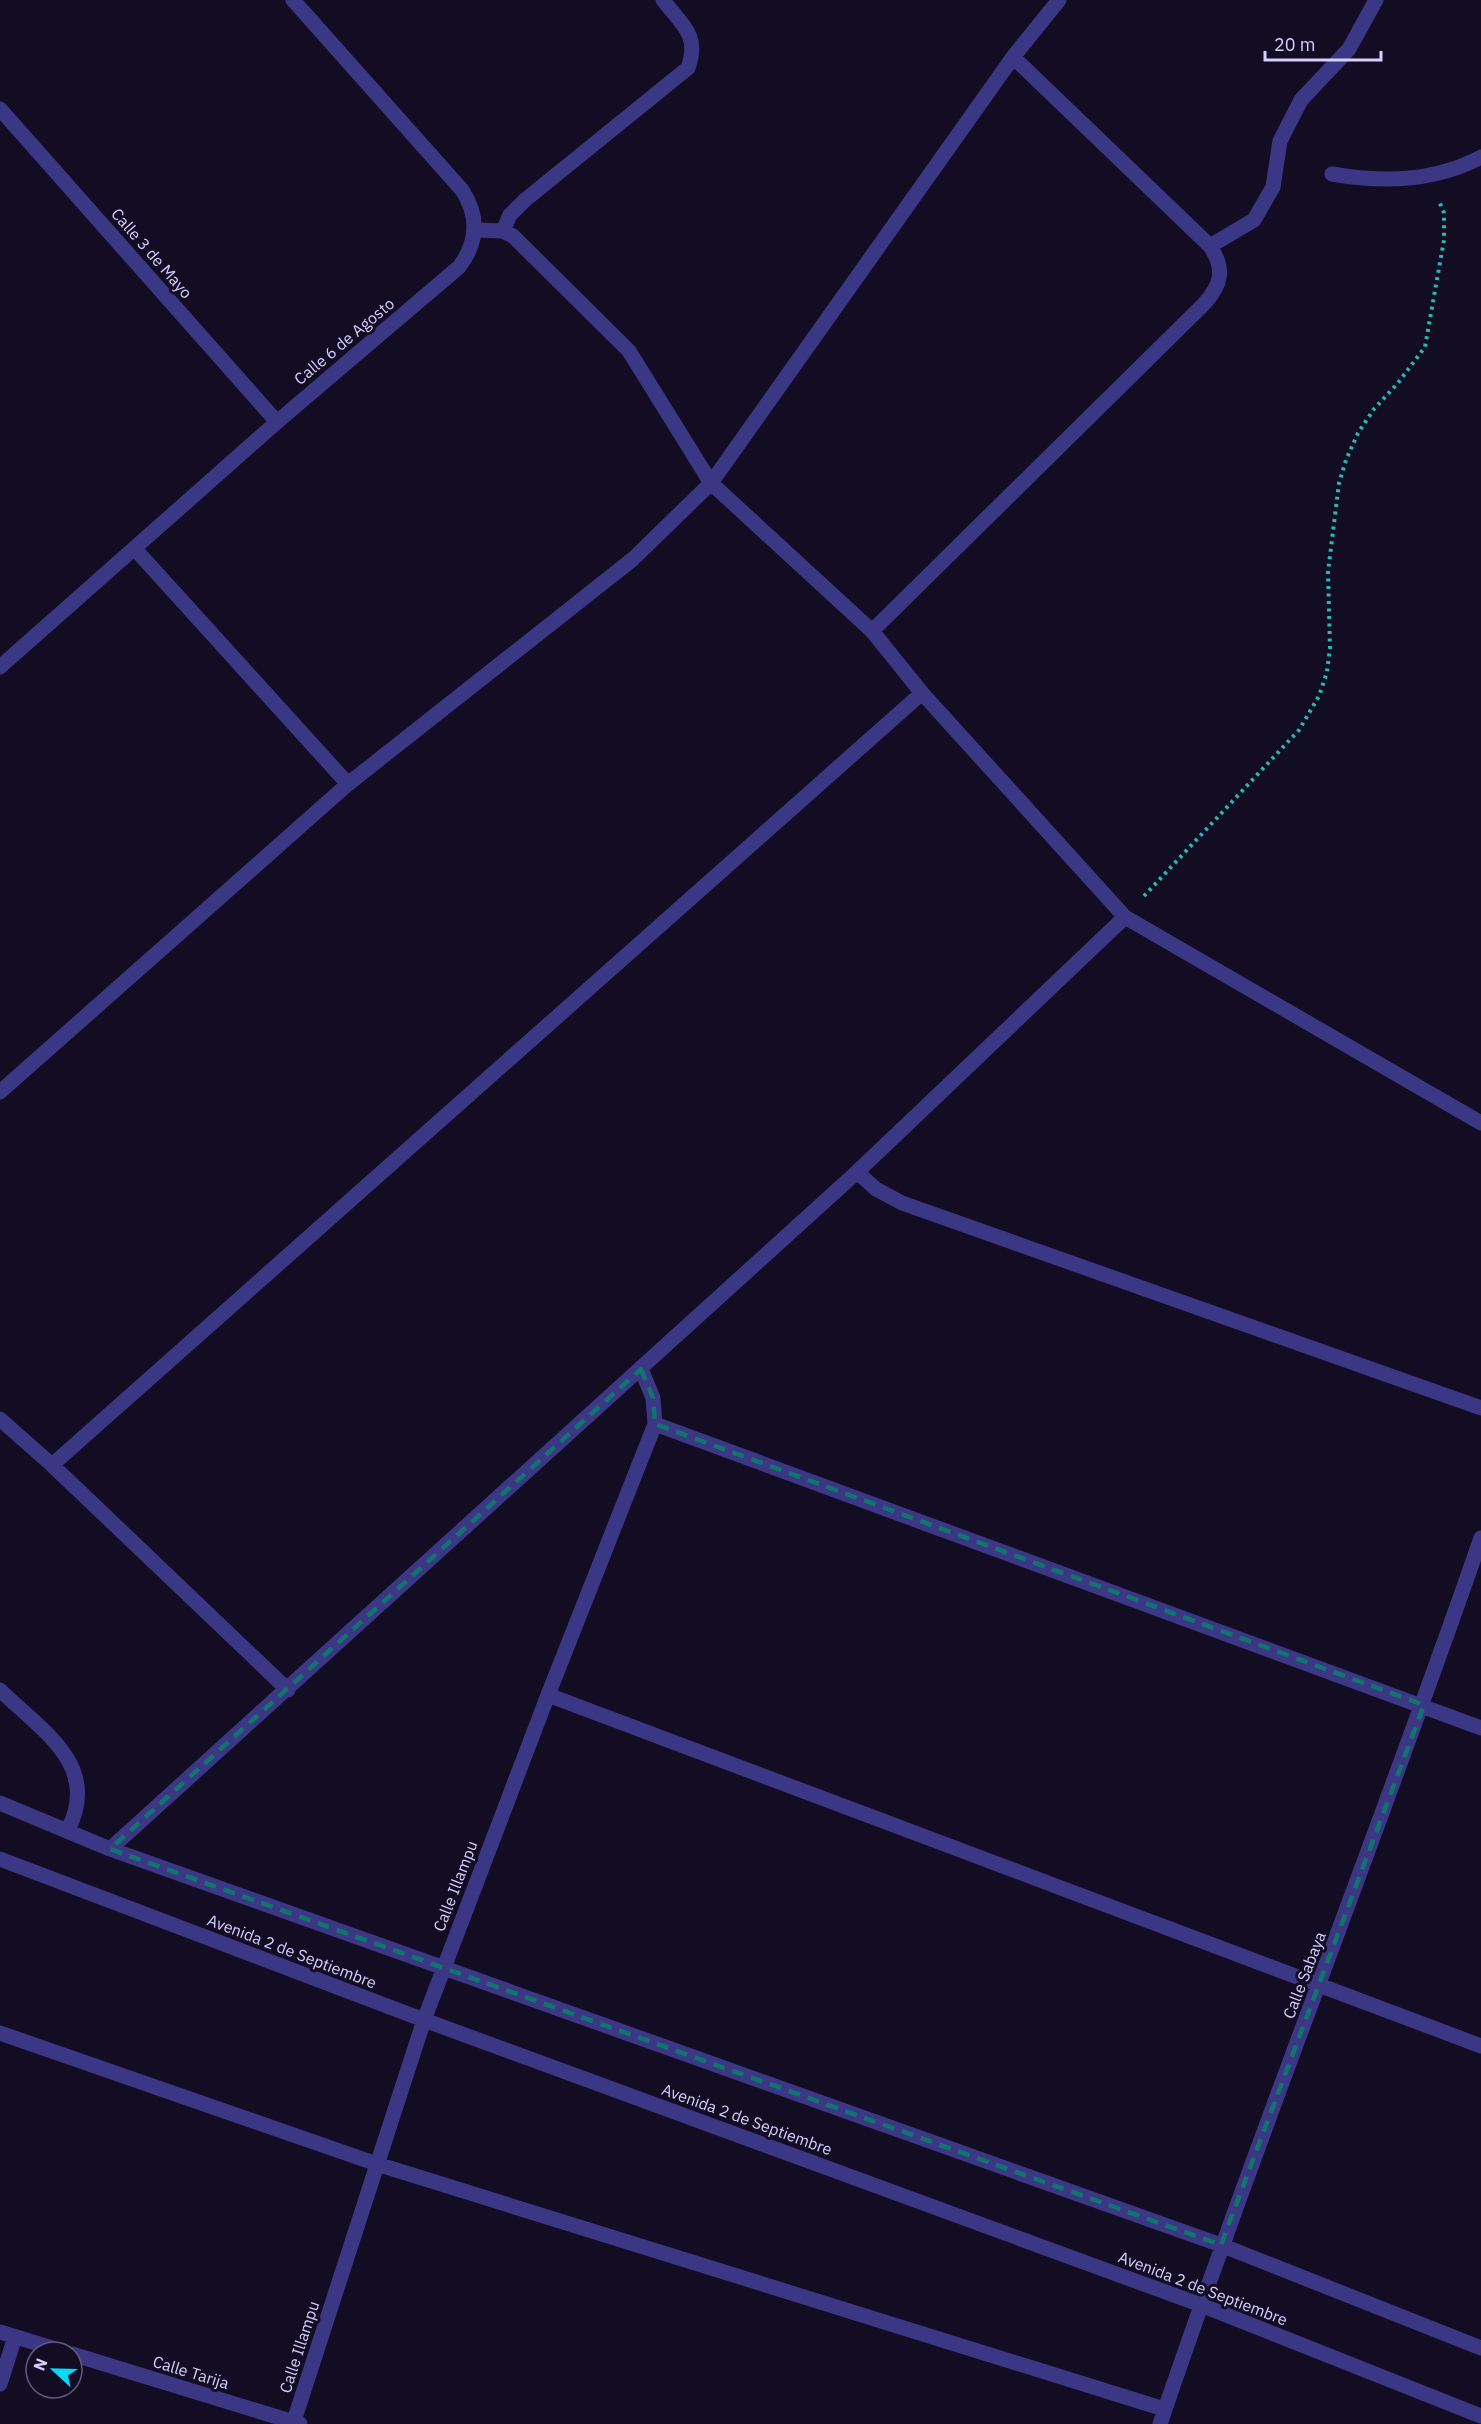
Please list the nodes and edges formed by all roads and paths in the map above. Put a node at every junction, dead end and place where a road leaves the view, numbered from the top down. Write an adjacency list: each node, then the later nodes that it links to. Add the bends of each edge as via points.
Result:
1 (293, 0): 10 (street, via 462,190 470,202)
2 (663, 0): 11 (street, via 692,38 688,68 525,200 510,215)
3 (1059, 0): 5 (street)
4 (1376, 0): 12 (street, via 1349,49 1301,100 1281,141 1273,187 1254,220)
5 (1012, 57): 12 (street); 14 (street)
6 (0, 109): 13 (street, Calle 3 de Mayo)
7 (1481, 156): 9 (street)
8 (1332, 174): 9 (street, via 1398,180)
9 (1431, 175): 20 (path, via 1444,213 1444,240 1425,347 1358,433 1339,483 1329,562 1330,648 1319,696 1299,730)
10 (475, 230): 11 (street); 13 (street, Calle 6 de Agosto, via 473,244 459,267)
11 (503, 231): 14 (street, via 520,243 629,351)
12 (1209, 246): 16 (street, via 1220,266 1214,293)
13 (276, 422): 15 (street, Calle 6 de Agosto)
14 (711, 483): 16 (street); 19 (street, via 633,559)
15 (135, 549): 17 (street, Calle 6 de Agosto); 19 (street)
16 (872, 631): 18 (street)
17 (0, 667)
18 (922, 693): 20 (street); 28 (street)
19 (348, 784): 21 (street)
20 (1125, 917): 22 (street); 23 (street)
21 (0, 1092)
22 (1481, 1123)
23 (857, 1172): 24 (street); 25 (street, via 876,1189 902,1203)
24 (641, 1369): 27 (street, Calle Illampu, via 653,1398); 31 (street)
25 (1481, 1408)
26 (0, 1419): 28 (street)
27 (655, 1424): 32 (street, Calle Illampu); 33 (street)
28 (52, 1465): 31 (street)
29 (1481, 1538): 33 (street, Calle Sabaya)
30 (0, 1690): 36 (street, via 57,1745 74,1769 79,1799)
31 (288, 1690): 37 (street)
32 (548, 1695): 39 (street, Calle Illampu); 40 (street)
33 (1424, 1705): 34 (street); 40 (street, Calle Sabaya)
34 (1481, 1728)
35 (0, 1803): 36 (street)
36 (68, 1830): 37 (street)
37 (110, 1849): 39 (street)
38 (0, 1859): 41 (street, Avenida 2 de Septiembre)
39 (442, 1968): 41 (street, Calle Illampu); 45 (street)
40 (1319, 1986): 43 (street); 45 (street, Calle Sabaya)
41 (424, 2020): 44 (street, Calle Illampu); 46 (street, Avenida 2 de Septiembre)
42 (0, 2033): 44 (street)
43 (1481, 2046)
44 (377, 2164): 54 (street); 55 (street, Calle Illampu)
45 (1221, 2245): 46 (street, Calle Sabaya); 50 (street)
46 (1201, 2305): 53 (street, Avenida 2 de Septiembre); 54 (street, Calle Sabaya)
47 (0, 2332): 48 (street)
48 (15, 2337): 49 (street); 52 (street)
49 (25, 2340)
50 (1481, 2348)
51 (84, 2358): 55 (street, Calle Tarija)
52 (0, 2384)
53 (1481, 2416)
54 (1162, 2417)
55 (296, 2423)

